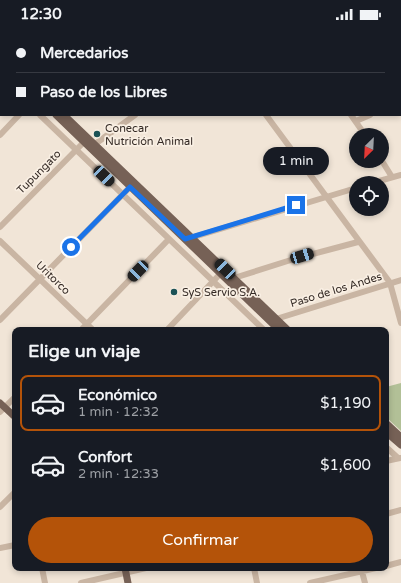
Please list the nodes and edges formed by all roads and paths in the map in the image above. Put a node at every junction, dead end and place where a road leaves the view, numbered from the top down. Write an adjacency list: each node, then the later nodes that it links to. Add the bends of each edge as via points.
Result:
1 (18, 116): 11 (street)
2 (41, 116): 14 (street)
3 (57, 116): 12 (main road)
4 (65, 116): 13 (main road)
5 (134, 116): 13 (street)
6 (267, 116): 22 (street)
7 (353, 116): 9 (street)
8 (368, 116): 9 (street)
9 (356, 121): 10 (street)
10 (360, 128)
11 (0, 135)
12 (84, 142): 13 (main road); 14 (street, Tupungato)
13 (93, 146): 19 (main road); 24 (main road)
14 (76, 150): 21 (street); 23 (street, Tupungato)
15 (386, 168): 17 (street)
16 (401, 175): 17 (street)
17 (392, 177): 18 (street)
18 (389, 178)
19 (130, 187): 21 (street); 24 (main road)
20 (349, 190): 22 (street)
21 (123, 194): 25 (street); 30 (street)
22 (325, 196): 24 (street); 27 (street)
23 (0, 226)
24 (188, 238): 28 (main road); 29 (main road)
25 (169, 239): 32 (street); 37 (street)
26 (0, 240): 30 (street, Uritorco)
27 (358, 242): 29 (street); 33 (street)
28 (221, 273): 32 (street); 42 (main road)
29 (234, 278): 34 (main road)
30 (40, 279): 35 (street); 37 (street, Uritorco)
31 (401, 280): 33 (street, Paso de los Andes)
32 (214, 282): 40 (street); 41 (street)
33 (390, 283): 34 (street, Paso de los Andes); 36 (street)
34 (276, 318): 43 (main road)
35 (0, 320)
36 (401, 323)
37 (87, 324): 38 (street); 39 (street, Uritorco)
38 (84, 327)
39 (90, 327)
40 (170, 327)
41 (261, 327)
42 (276, 327)
43 (285, 327)
44 (12, 399): 45 (street)
45 (1, 408): 46 (main road)
46 (12, 416)
47 (389, 426): 49 (main road)
48 (389, 435): 50 (main road)
49 (401, 437)
50 (401, 446)
51 (389, 450): 52 (street)
52 (399, 458): 53 (street)
53 (389, 460)
54 (12, 495): 55 (street)
55 (0, 507)
56 (401, 510): 57 (street)
57 (389, 513)
58 (12, 546): 59 (street)
59 (0, 548)
60 (401, 562): 61 (street)
61 (389, 565)
62 (43, 571): 68 (street)
63 (122, 571): 69 (street)
64 (125, 571): 70 (main road)
65 (255, 571): 71 (street)
66 (358, 571): 72 (street)
67 (362, 571): 73 (street)
68 (45, 583)
69 (82, 583)
70 (128, 583)
71 (257, 583)
72 (310, 583)
73 (365, 583)

